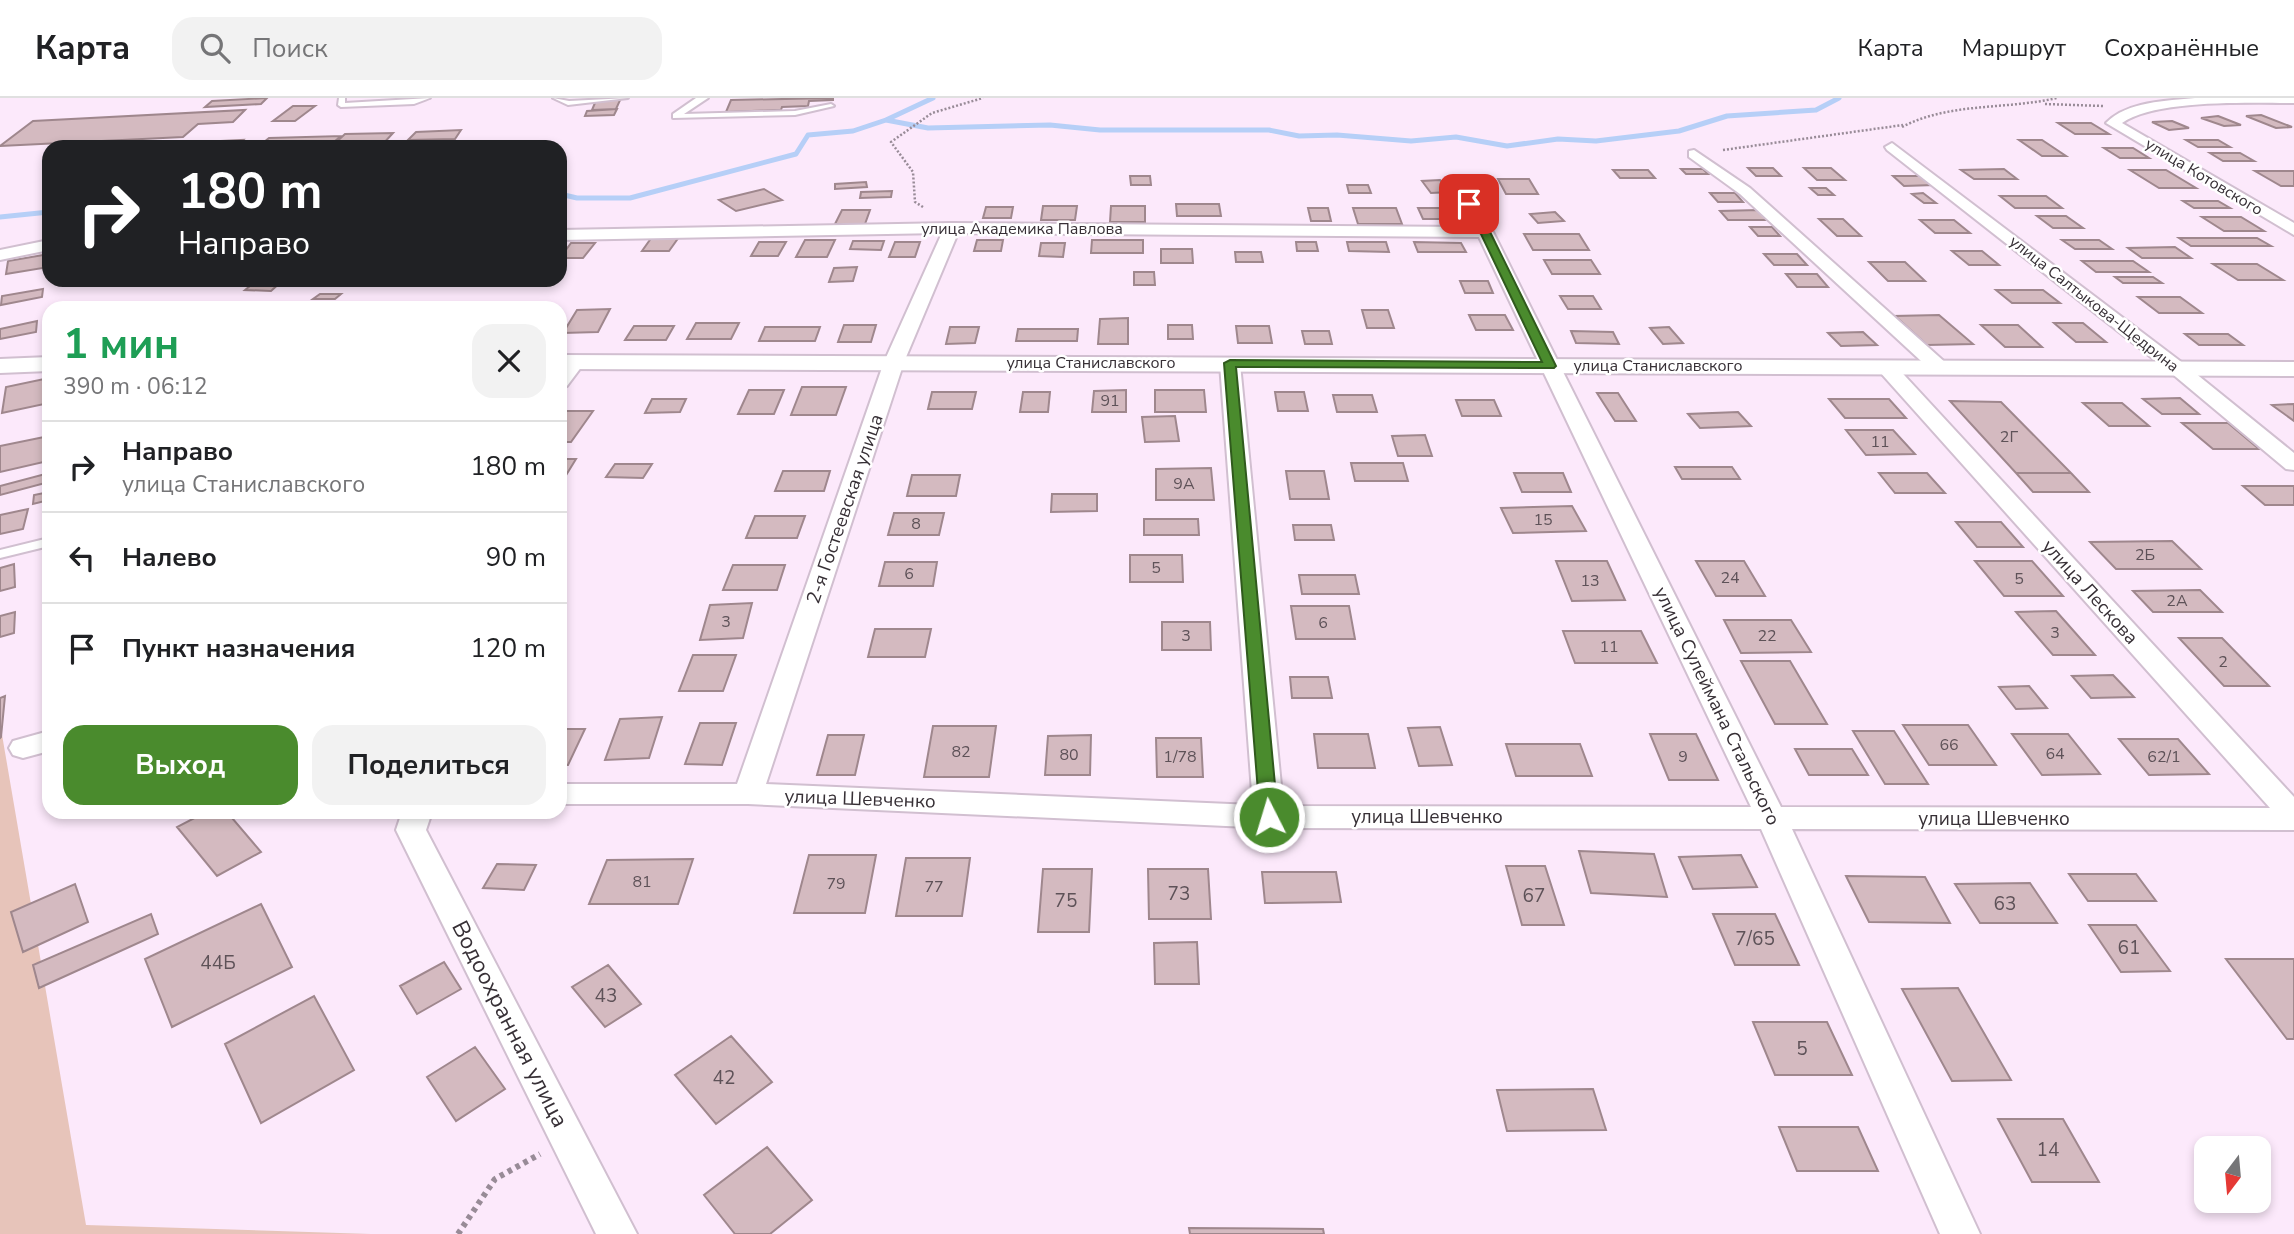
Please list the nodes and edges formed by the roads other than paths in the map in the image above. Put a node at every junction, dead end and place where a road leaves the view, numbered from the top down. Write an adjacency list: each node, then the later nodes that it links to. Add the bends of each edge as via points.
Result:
1 (342, 98): 2 (lane, via 341,105)
2 (427, 98)
3 (556, 98): 4 (lane, via 568,103)
4 (625, 98)
5 (705, 98): 7 (lane, via 676,116 795,113)
6 (2294, 99): 12 (street, улица Котовского, via 2144,107 2123,113 2113,123)
7 (831, 106)
8 (1892, 147): 25 (street, улица Салтыкова-Щедрина)
9 (1694, 153): 24 (street, via 1745,191)
10 (1466, 186): 13 (street, улица Сулеймана Стальского, via 1472,223)
11 (952, 228): 13 (street, улица Академика Павлова); 14 (street, улица Академика Павлова); 18 (street, 2-я Гостеевская улица)
12 (2294, 230)
13 (1485, 232): 22 (street, улица Сулеймана Стальского)
14 (567, 235)
15 (42, 246): 16 (street)
16 (0, 255)
17 (567, 362): 18 (street, улица Станиславского)
18 (894, 362): 19 (street, улица Станиславского); 31 (street, 2-я Гостеевская улица)
19 (1230, 363): 22 (street, улица Станиславского); 32 (street)
20 (42, 364): 21 (street)
21 (0, 366)
22 (1550, 366): 23 (street, улица Станиславского); 35 (street, улица Сулеймана Стальского)
23 (1886, 367): 24 (street, улица Станиславского); 33 (street, улица Лескова)
24 (1940, 368): 25 (street, улица Станиславского)
25 (2177, 369): 26 (street, улица Станиславского); 27 (street, улица Салтыкова-Щедрина)
26 (2294, 369)
27 (2294, 464)
28 (42, 544): 29 (lane)
29 (0, 554)
30 (567, 794): 31 (street, улица Шевченко)
31 (748, 794): 32 (street, улица Шевченко)
32 (1269, 817): 35 (street, улица Шевченко)
33 (2294, 818): 35 (street, улица Шевченко)
34 (415, 819): 36 (street, Водоохранная улица, via 411,830)
35 (1772, 819): 37 (street, улица Сулеймана Стальского)
36 (617, 1234)
37 (1960, 1234)

